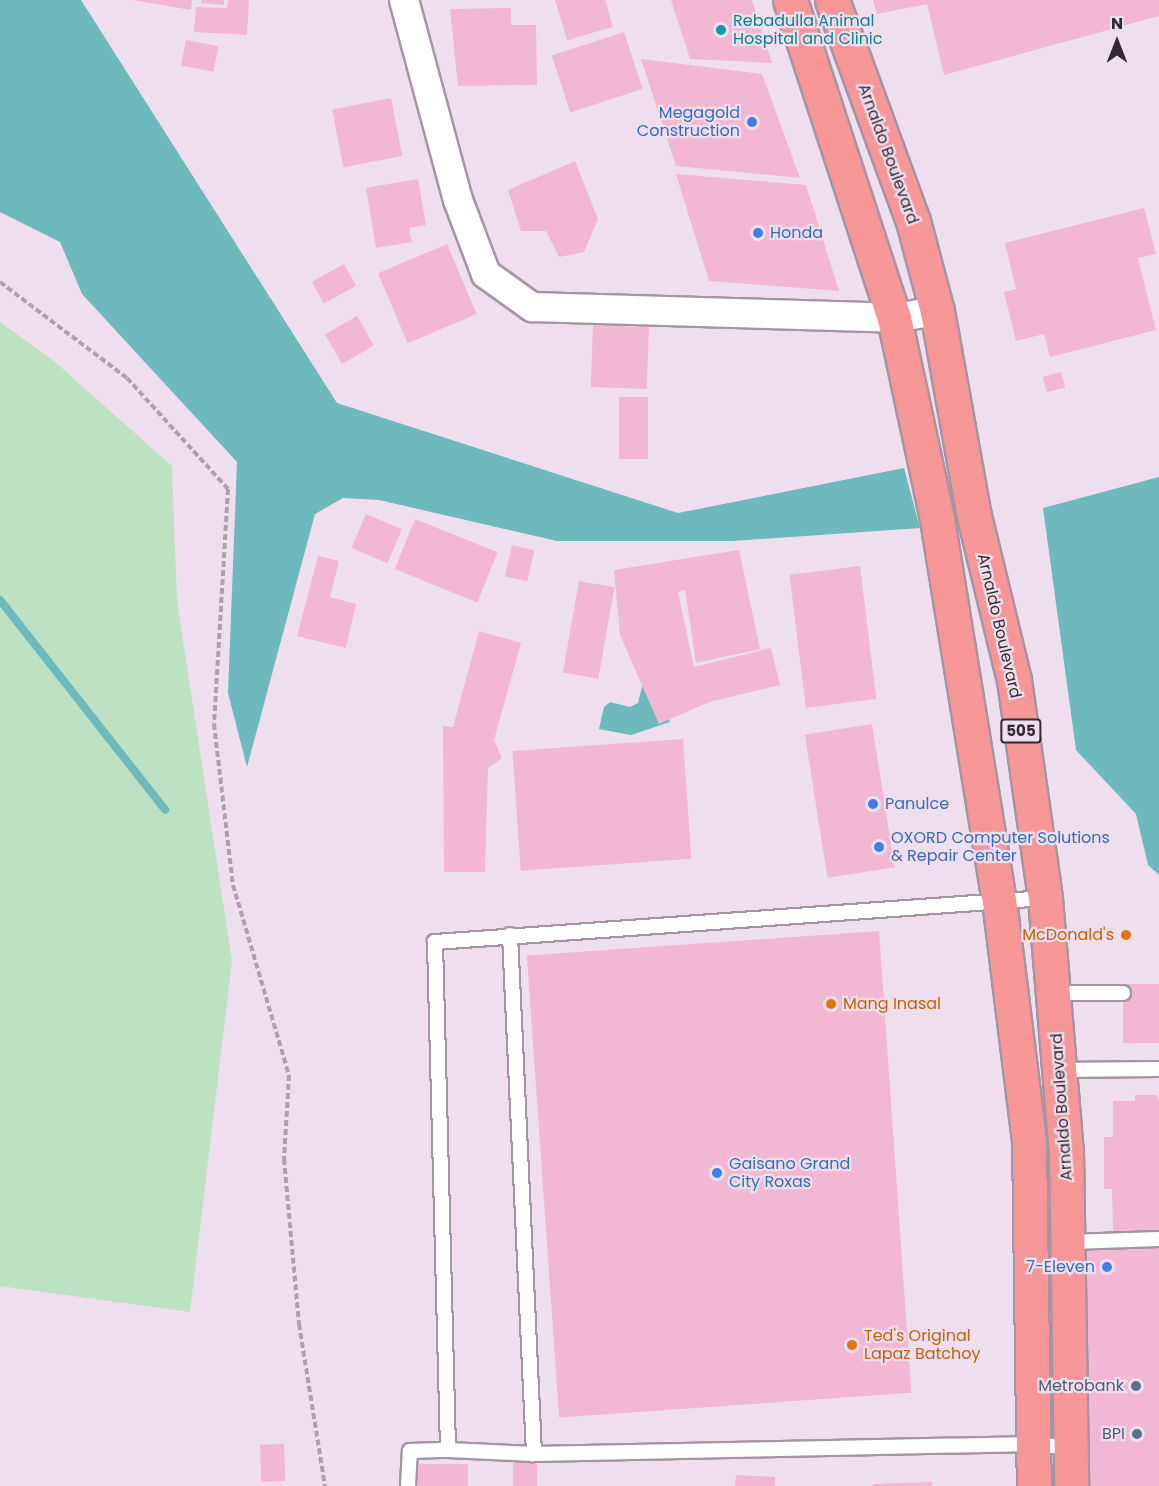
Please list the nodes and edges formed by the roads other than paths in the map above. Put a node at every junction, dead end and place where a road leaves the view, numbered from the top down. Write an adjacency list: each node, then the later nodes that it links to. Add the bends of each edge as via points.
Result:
1 (404, 0): 5 (street, via 458,200 486,274 532,307)
2 (790, 0): 5 (highway)
3 (832, 0): 4 (highway, Arnaldo Boulevard / 505, via 913,220)
4 (938, 311): 5 (street); 6 (highway, Arnaldo Boulevard / 505, via 974,516 1014,680)
5 (894, 318): 7 (highway, via 938,519)
6 (1045, 898): 7 (lane); 9 (highway, Arnaldo Boulevard / 505)
7 (999, 900): 8 (lane); 15 (highway, via 1029,1142)
8 (510, 935): 17 (lane, via 435,942); 18 (lane)
9 (1053, 993): 10 (lane); 12 (highway, Arnaldo Boulevard / 505)
10 (1123, 993)
11 (1159, 1069): 12 (lane)
12 (1059, 1070): 14 (highway, Arnaldo Boulevard / 505)
13 (1159, 1239): 14 (lane)
14 (1070, 1242): 16 (highway, Arnaldo Boulevard / 505)
15 (1034, 1444): 16 (lane); 18 (lane); 20 (highway)
16 (1071, 1448): 21 (highway, Arnaldo Boulevard / 505)
17 (448, 1450): 18 (lane); 19 (lane, via 410,1451)
18 (534, 1454)
19 (408, 1486)
20 (1034, 1486)
21 (1071, 1486)

